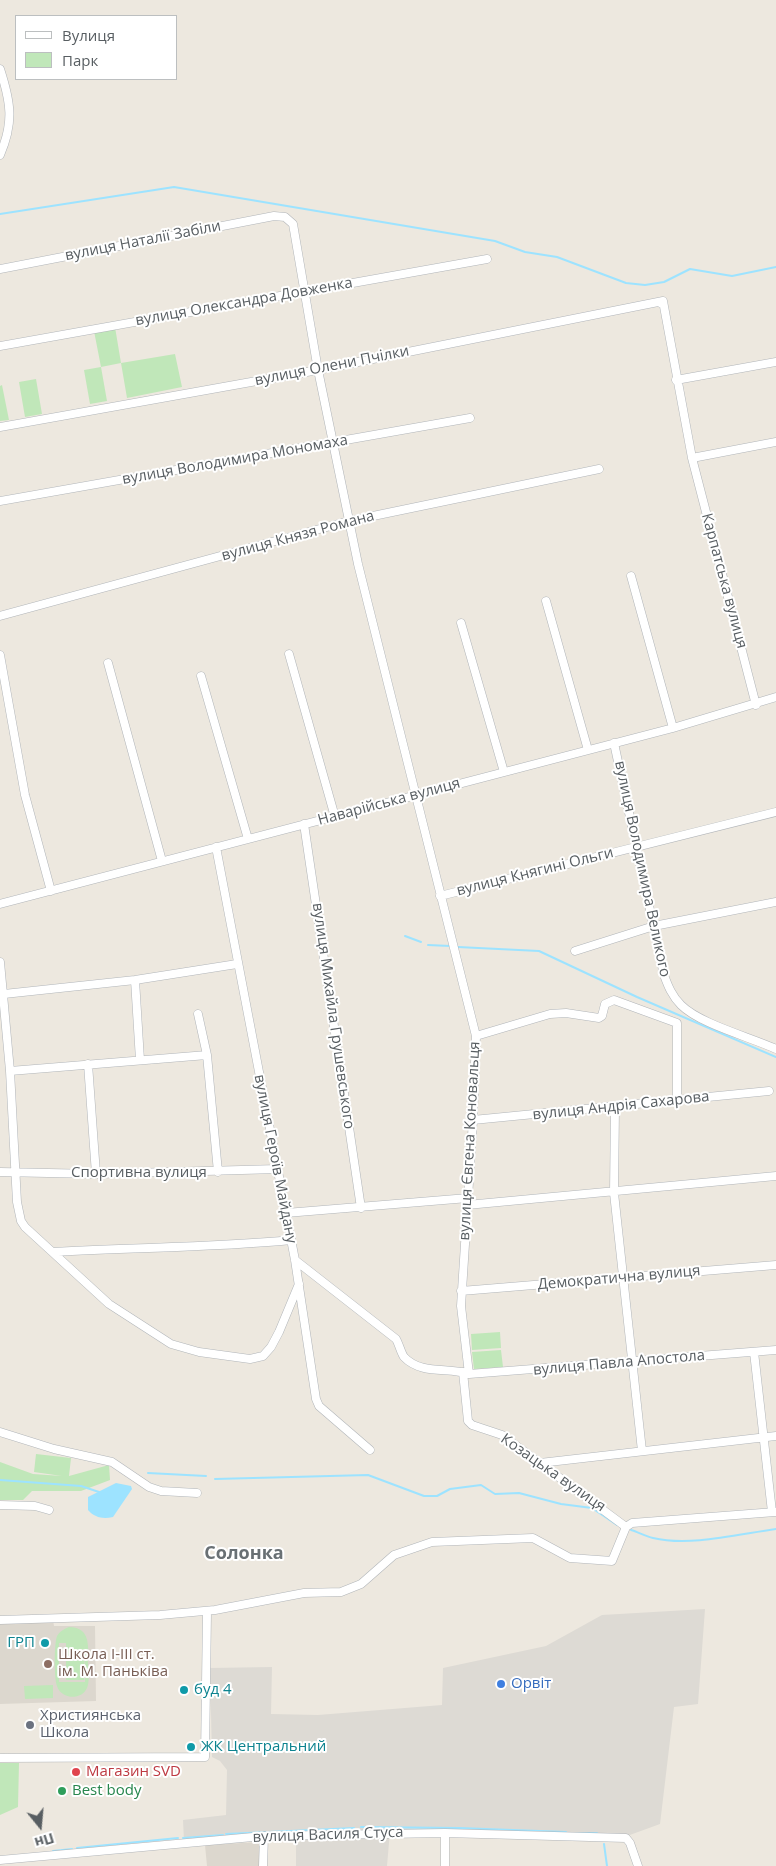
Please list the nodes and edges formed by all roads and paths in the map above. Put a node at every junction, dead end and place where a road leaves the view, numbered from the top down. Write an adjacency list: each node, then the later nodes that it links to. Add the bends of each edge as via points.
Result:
1 (0, 69): 2 (street, via 11,118 9,135)
2 (0, 155)
3 (285, 217): 5 (street, вулиця Наталії Забіли, via 274,216); 6 (street, вулиця Євгена Коновальця, via 293,224)
4 (487, 259): 6 (street, вулиця Олександра Довженка)
5 (0, 269)
6 (305, 292): 8 (street, вулиця Олександра Довженка); 10 (street, вулиця Євгена Коновальця)
7 (663, 303): 10 (street, вулиця Олени Пчілки); 11 (street, Карпатська вулиця)
8 (0, 346)
9 (776, 362): 11 (street)
10 (318, 370): 13 (street, вулиця Олени Пчілки); 15 (street, вулиця Євгена Коновальця)
11 (676, 380): 16 (street, Карпатська вулиця)
12 (470, 418): 15 (street, вулиця Володимира Мономаха)
13 (0, 427)
14 (776, 442): 16 (street)
15 (333, 443): 18 (street, вулиця Володимира Мономаха); 19 (street, вулиця Євгена Коновальця)
16 (692, 458): 29 (street, Карпатська вулиця)
17 (599, 468): 19 (street, вулиця Князя Романа)
18 (0, 501)
19 (349, 521): 22 (street, вулиця Князя Романа); 34 (street, вулиця Євгена Коновальця)
20 (631, 576): 30 (street)
21 (546, 601): 32 (street)
22 (0, 616)
23 (460, 623): 33 (street)
24 (288, 654): 36 (street)
25 (0, 655): 42 (street, via 25,795)
26 (108, 664): 41 (street)
27 (202, 676): 38 (street)
28 (776, 697): 29 (street, Наварійська вулиця)
29 (756, 705): 30 (street, Наварійська вулиця)
30 (673, 728): 31 (street, Наварійська вулиця)
31 (614, 743): 32 (street, Наварійська вулиця); 40 (street, вулиця Володимира Великого)
32 (588, 750): 33 (street, Наварійська вулиця)
33 (504, 772): 34 (street, Наварійська вулиця)
34 (417, 795): 36 (street, Наварійська вулиця); 43 (street, вулиця Євгена Коновальця)
35 (776, 812): 40 (street, вулиця Княгині Ольги)
36 (335, 816): 37 (street, Наварійська вулиця)
37 (304, 824): 38 (street, Наварійська вулиця); 71 (street, вулиця Михайла Грушевського)
38 (248, 838): 39 (street, Наварійська вулиця)
39 (216, 847): 41 (street, Наварійська вулиця); 49 (street, вулиця Героїв Майдану)
40 (637, 847): 43 (street, вулиця Княгині Ольги); 46 (street, вулиця Володимира Великого)
41 (162, 861): 42 (street, Наварійська вулиця)
42 (51, 891): 45 (street, Наварійська вулиця)
43 (440, 896): 53 (street, вулиця Євгена Коновальця)
44 (776, 902): 46 (street)
45 (0, 904)
46 (654, 926): 47 (street); 54 (street, вулиця Володимира Великого, via 664,975 672,994 682,1006 700,1018)
47 (574, 951)
48 (0, 962): 51 (street)
49 (237, 964): 50 (street); 63 (street, вулиця Героїв Майдану)
50 (135, 980): 51 (street); 56 (street)
51 (4, 994): 58 (street)
52 (198, 1014): 55 (street)
53 (476, 1036): 60 (street, via 550,1014 566,1013 595,1019 602,1016 605,1004 614,1000 677,1023); 62 (street, вулиця Євгена Коновальця)
54 (776, 1049)
55 (207, 1055): 56 (street); 66 (street)
56 (140, 1060): 57 (street)
57 (88, 1064): 58 (street); 67 (street)
58 (10, 1071): 65 (street)
59 (769, 1090): 60 (street, вулиця Андрія Сахарова)
60 (677, 1100): 61 (street, вулиця Андрія Сахарова)
61 (616, 1107): 62 (street, вулиця Андрія Сахарова); 69 (street)
62 (473, 1120): 70 (street, вулиця Євгена Коновальця)
63 (278, 1169): 66 (street, Спортивна вулиця); 72 (street, вулиця Героїв Майдану)
64 (0, 1172): 65 (street, Спортивна вулиця)
65 (16, 1172): 67 (street, Спортивна вулиця); 74 (street, via 17,1202 22,1221)
66 (218, 1172): 67 (street, Спортивна вулиця)
67 (96, 1174)
68 (776, 1176): 69 (street)
69 (614, 1193): 70 (street); 77 (street)
70 (468, 1201): 71 (street); 79 (street, вулиця Євгена Коновальця)
71 (361, 1208): 72 (street)
72 (286, 1213): 73 (street, вулиця Героїв Майдану)
73 (291, 1240): 74 (street, via 246,1245 142,1246); 75 (street, вулиця Героїв Майдану)
74 (54, 1252): 78 (street, via 109,1304 171,1344 198,1352 250,1359 263,1356 271,1347)
75 (296, 1260): 78 (street, вулиця Героїв Майдану); 83 (street, вулиця Павла Апостола, via 396,1339 403,1355 415,1365)
76 (776, 1265): 77 (street, Демократична вулиця)
77 (622, 1278): 79 (street, Демократична вулиця); 82 (street)
78 (299, 1283): 87 (street, вулиця Героїв Майдану, via 316,1399 319,1406)
79 (462, 1291): 83 (street, вулиця Євгена Коновальця)
80 (776, 1350): 81 (street, вулиця Павла Апостола)
81 (754, 1352): 82 (street, вулиця Павла Апостола); 86 (street)
82 (633, 1362): 83 (street, вулиця Павла Апостола); 88 (street)
83 (466, 1373): 89 (street, Козацька вулиця, via 468,1421 502,1435)
84 (0, 1432): 90 (street, via 112,1462 162,1491)
85 (776, 1436): 86 (street)
86 (763, 1438): 88 (street); 93 (street)
87 (370, 1450)
88 (642, 1451): 89 (street)
89 (540, 1463): 94 (street, Козацька вулиця)
90 (197, 1493)
91 (0, 1505): 92 (street, via 35,1506)
92 (49, 1510)
93 (774, 1512): 94 (street)
94 (626, 1527): 95 (street, via 612,1561 570,1558 533,1538 432,1542 394,1555 361,1584 341,1592 304,1593)
95 (207, 1612): 96 (street); 97 (street, via 205,1757)
96 (0, 1620)
97 (0, 1758)
98 (445, 1833): 99 (street, вулиця Василя Стуса); 102 (street); 103 (street, вулиця Василя Стуса, via 626,1838)
99 (264, 1836): 100 (street, вулиця Василя Стуса); 101 (street)
100 (0, 1860)
101 (263, 1866)
102 (445, 1866)
103 (638, 1866)

